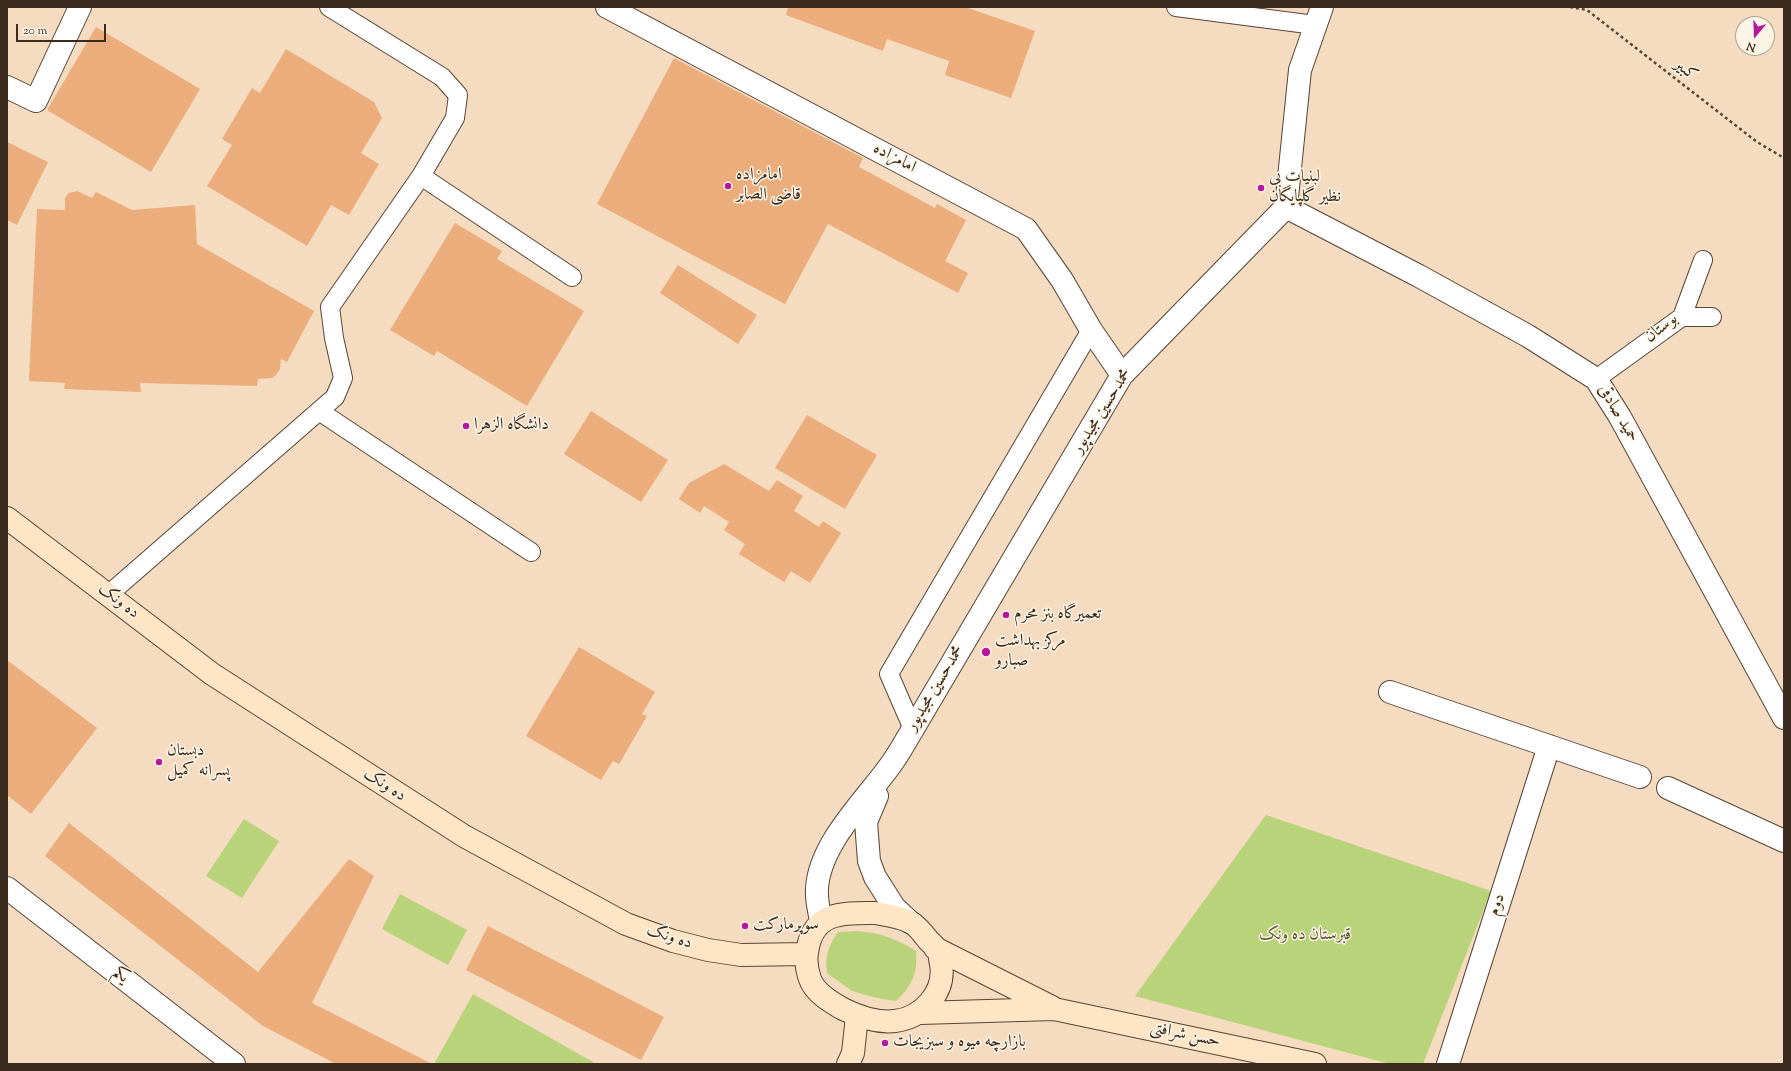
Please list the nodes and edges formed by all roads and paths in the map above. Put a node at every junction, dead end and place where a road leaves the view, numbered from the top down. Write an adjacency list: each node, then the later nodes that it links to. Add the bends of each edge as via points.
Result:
1 (80, 7): 7 (street, via 36,101)
2 (329, 7): 9 (lane, via 442,76 458,94 455,118)
3 (607, 7): 15 (street, امامزاده, via 1026,229 1062,280)
4 (1176, 7): 6 (lane)
5 (1570, 7): 8 (path, کبیر, via 1587,10 1757,142)
6 (1319, 16): 10 (street, via 1300,70)
7 (7, 87)
8 (1784, 158)
9 (421, 176): 12 (lane); 18 (lane, via 330,307 343,378 335,397)
10 (1286, 207): 16 (street, محمدحسین مجیدپور); 17 (street, حمید صادقی, via 1514,328)
11 (1702, 260): 13 (lane, بوستان)
12 (572, 277)
13 (1682, 316): 14 (lane); 17 (lane, بوستان)
14 (1712, 317)
15 (1091, 330): 16 (street, امامزاده); 24 (lane, via 889,674)
16 (1122, 375): 24 (street, محمدحسین مجیدپور)
17 (1596, 379): 23 (street, حمید صادقی, via 1620,418)
18 (319, 411): 20 (lane); 21 (lane)
19 (7, 518): 21 (street, ده ونک)
20 (531, 552)
21 (108, 595): 34 (street, ده ونک, via 212,674 464,836 626,924 708,950 741,955)
22 (1390, 692): 25 (street)
23 (1784, 718)
24 (913, 729): 26 (street, محمدحسین مجیدپور)
25 (1549, 746): 27 (street); 42 (street, دوم)
26 (892, 762): 31 (street, via 832,842 824,859 817,887); 32 (street, via 866,822 866,845 868,861 875,877 894,907)
27 (1640, 777)
28 (1668, 788): 29 (street)
29 (1784, 841)
30 (7, 888): 39 (street, یکم)
31 (821, 921): 32 (street, via 842,914 875,913); 34 (street, via 809,941)
32 (910, 922): 33 (street)
33 (935, 948): 35 (street); 36 (street, via 939,953 942,972 938,990)
34 (806, 954): 37 (street, via 806,968 811,982 819,993)
35 (1054, 1009): 36 (street); 38 (street, حسن شرافتی)
36 (920, 1013): 37 (street, via 895,1021 877,1021)
37 (857, 1016): 40 (street, via 853,1052)
38 (1268, 1059): 41 (street, حسن شرافتی)
39 (234, 1064)
40 (848, 1064)
41 (1315, 1064)
42 (1448, 1064)

